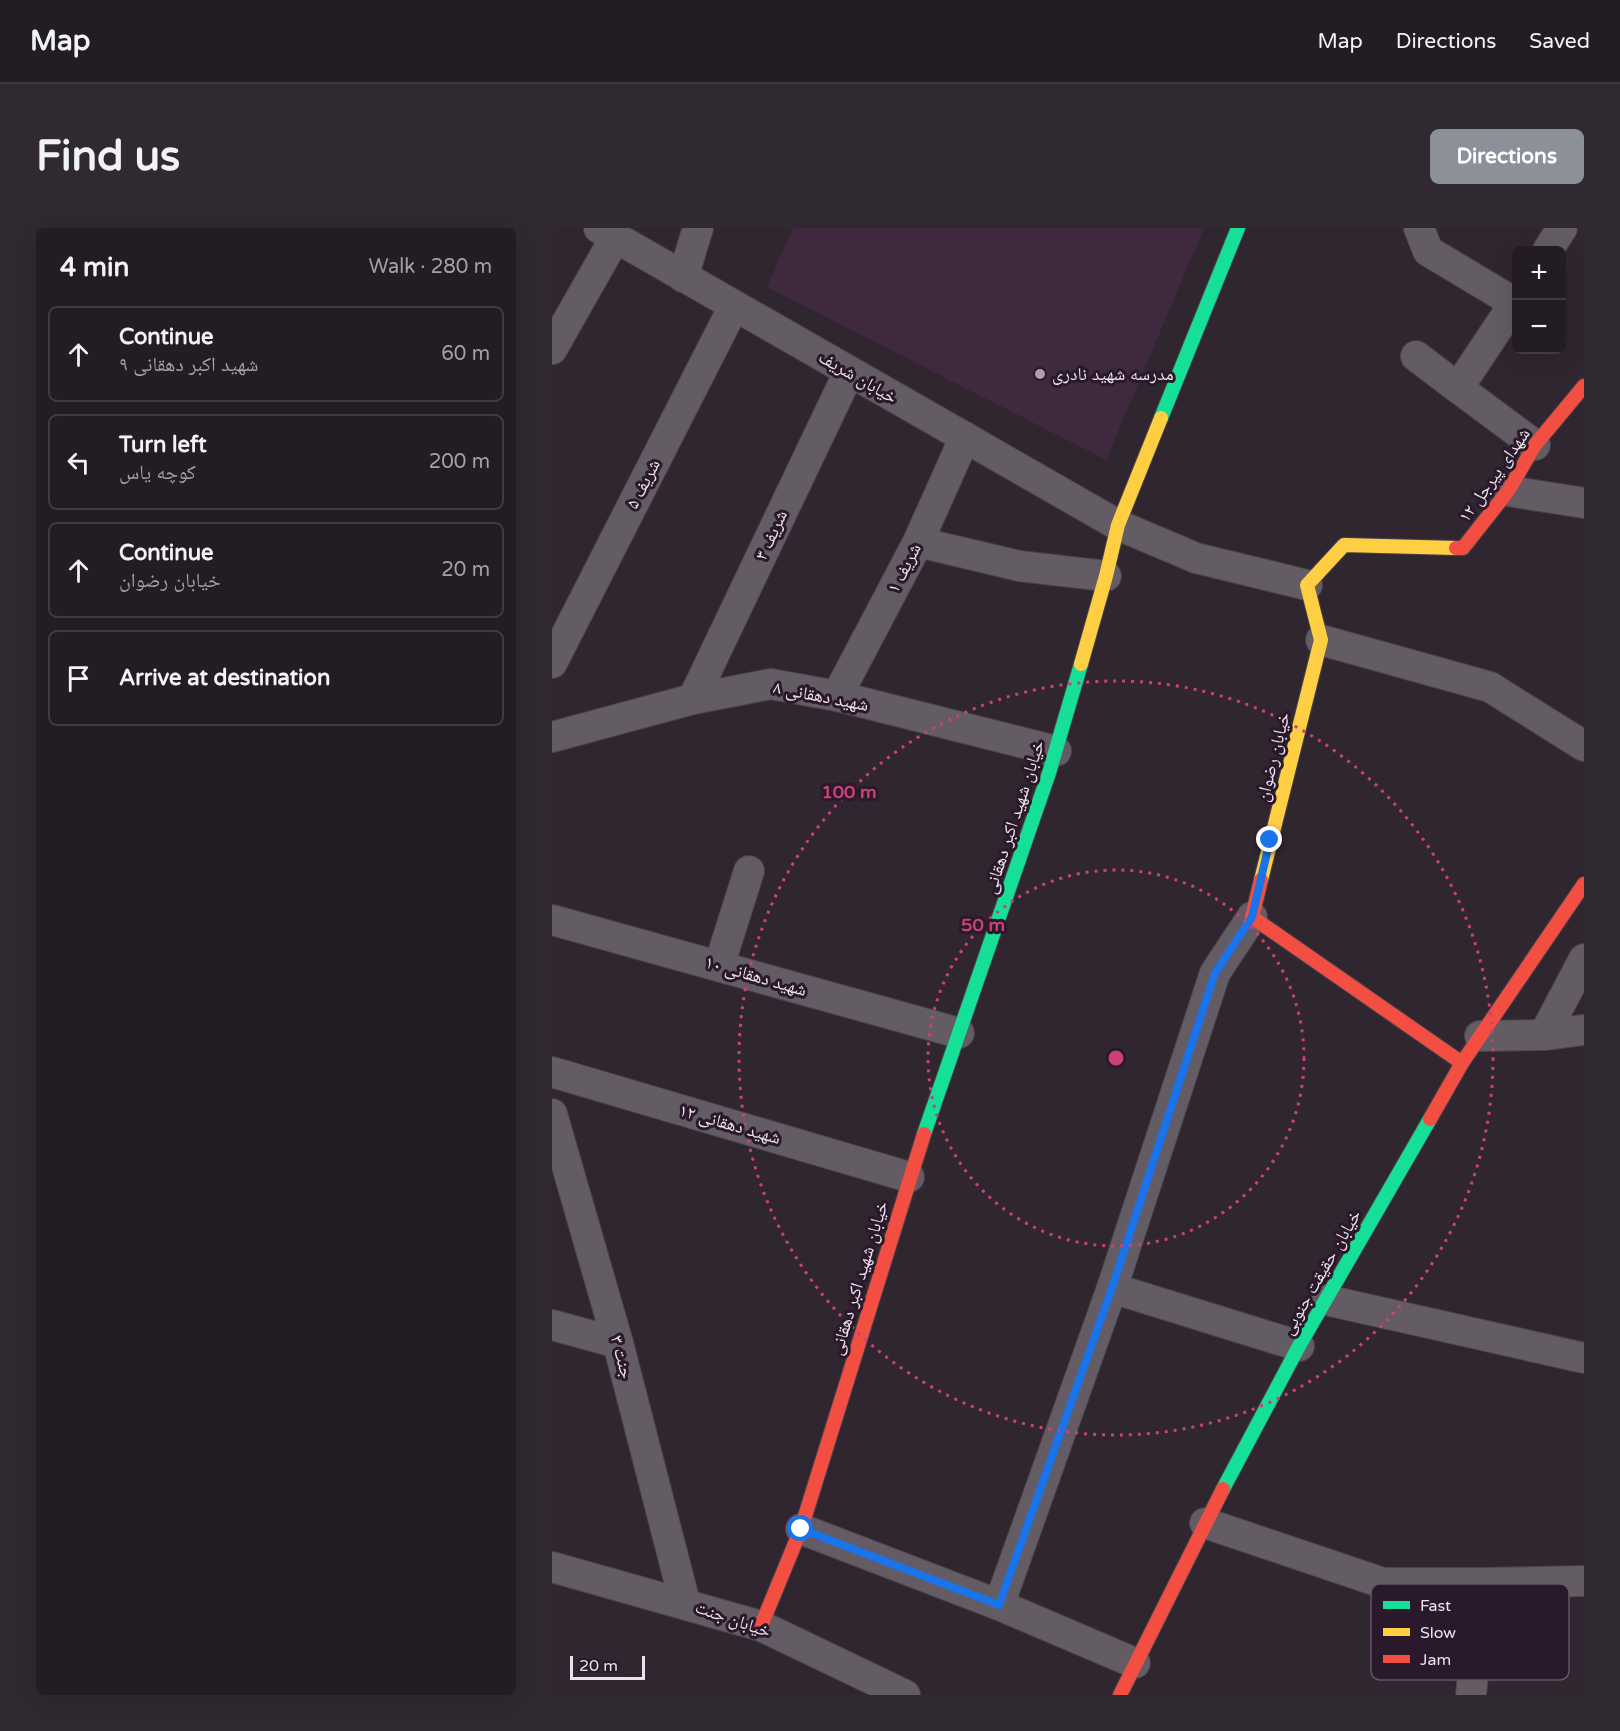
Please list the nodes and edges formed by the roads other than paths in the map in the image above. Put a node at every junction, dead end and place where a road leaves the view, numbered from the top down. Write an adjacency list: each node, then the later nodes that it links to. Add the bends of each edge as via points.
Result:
1 (698, 228): 7 (street)
2 (1238, 228): 20 (street, خیابان شهید اکبر دهقانی)
3 (1419, 228): 8 (street, via 1428,251)
4 (1562, 228): 6 (street)
5 (607, 233): 7 (street, خیابان شریف); 11 (street)
6 (1551, 246)
7 (683, 277): 9 (street, خیابان شریف)
8 (1513, 300)
9 (734, 306): 13 (street, خیابان شریف); 25 (street, شریف ۵)
10 (1512, 308): 15 (street)
11 (552, 349)
12 (1416, 356): 15 (street)
13 (849, 372): 16 (street, خیابان شریف); 27 (street, شریف ۳)
14 (1584, 386): 17 (street, شهدای پیرجل ۱۲)
15 (1458, 388): 17 (street)
16 (964, 437): 20 (street, خیابان شریف); 21 (street, شریف ۱)
17 (1535, 445): 18 (street, شهدای پیرجل ۱۲)
18 (1508, 491): 19 (street); 23 (street, شهدای پیرجل ۱۲, via 1463,548 1344,545)
19 (1584, 503)
20 (1118, 525): 22 (street, خیابان شهید اکبر دهقانی); 23 (street, خیابان شریف, via 1197,558)
21 (918, 542): 22 (street, via 1019,566); 26 (street, شریف ۱)
22 (1106, 576): 30 (street, خیابان شهید اکبر دهقانی)
23 (1307, 585): 24 (street, خیابان رضوان)
24 (1321, 640): 29 (street, via 1490,687); 33 (street, خیابان رضوان)
25 (552, 663)
26 (837, 696): 27 (street, شهید دهقانی ۸, via 771,684); 30 (street, شهید دهقانی ۸)
27 (693, 699): 28 (street, شهید دهقانی ۸)
28 (552, 737)
29 (1584, 747)
30 (1056, 751): 38 (street, خیابان شهید اکبر دهقانی)
31 (749, 871): 36 (street)
32 (1584, 884): 40 (street, خیابان حقیقت جنوبی)
33 (1252, 917): 41 (street); 45 (street, via 1215,973)
34 (552, 920): 36 (street, شهید دهقانی ۱۰)
35 (1584, 959): 39 (street)
36 (719, 966): 38 (street, شهید دهقانی ۱۰)
37 (1584, 1030): 39 (street)
38 (959, 1033): 44 (street, خیابان شهید اکبر دهقانی)
39 (1544, 1035): 40 (street)
40 (1480, 1036): 41 (street, خیابان حقیقت جنوبی)
41 (1462, 1063): 46 (street, خیابان حقیقت جنوبی)
42 (552, 1072): 44 (street, شهید دهقانی ۱۲)
43 (552, 1114): 48 (street, جنت ۳)
44 (909, 1177): 52 (street, خیابان شهید اکبر دهقانی)
45 (1112, 1288): 49 (street); 57 (street)
46 (1326, 1300): 49 (street, خیابان حقیقت جنوبی); 50 (street)
47 (552, 1325): 48 (street)
48 (618, 1343): 56 (street, جنت ۳)
49 (1299, 1346): 51 (street, خیابان حقیقت جنوبی)
50 (1584, 1358)
51 (1205, 1523): 55 (street, via 1383,1583); 59 (street, خیابان حقیقت جنوبی)
52 (801, 1529): 57 (street); 58 (street, خیابان شهید اکبر دهقانی)
53 (552, 1567): 56 (street, خیابان جنت)
54 (1584, 1581): 55 (street)
55 (1482, 1583)
56 (685, 1603): 58 (street, خیابان جنت)
57 (999, 1605): 59 (street)
58 (761, 1626): 61 (street, خیابان جنت)
59 (1135, 1663): 62 (street, خیابان حقیقت جنوبی)
60 (1472, 1680): 63 (street)
61 (905, 1695)
62 (1120, 1695)
63 (1471, 1695)

